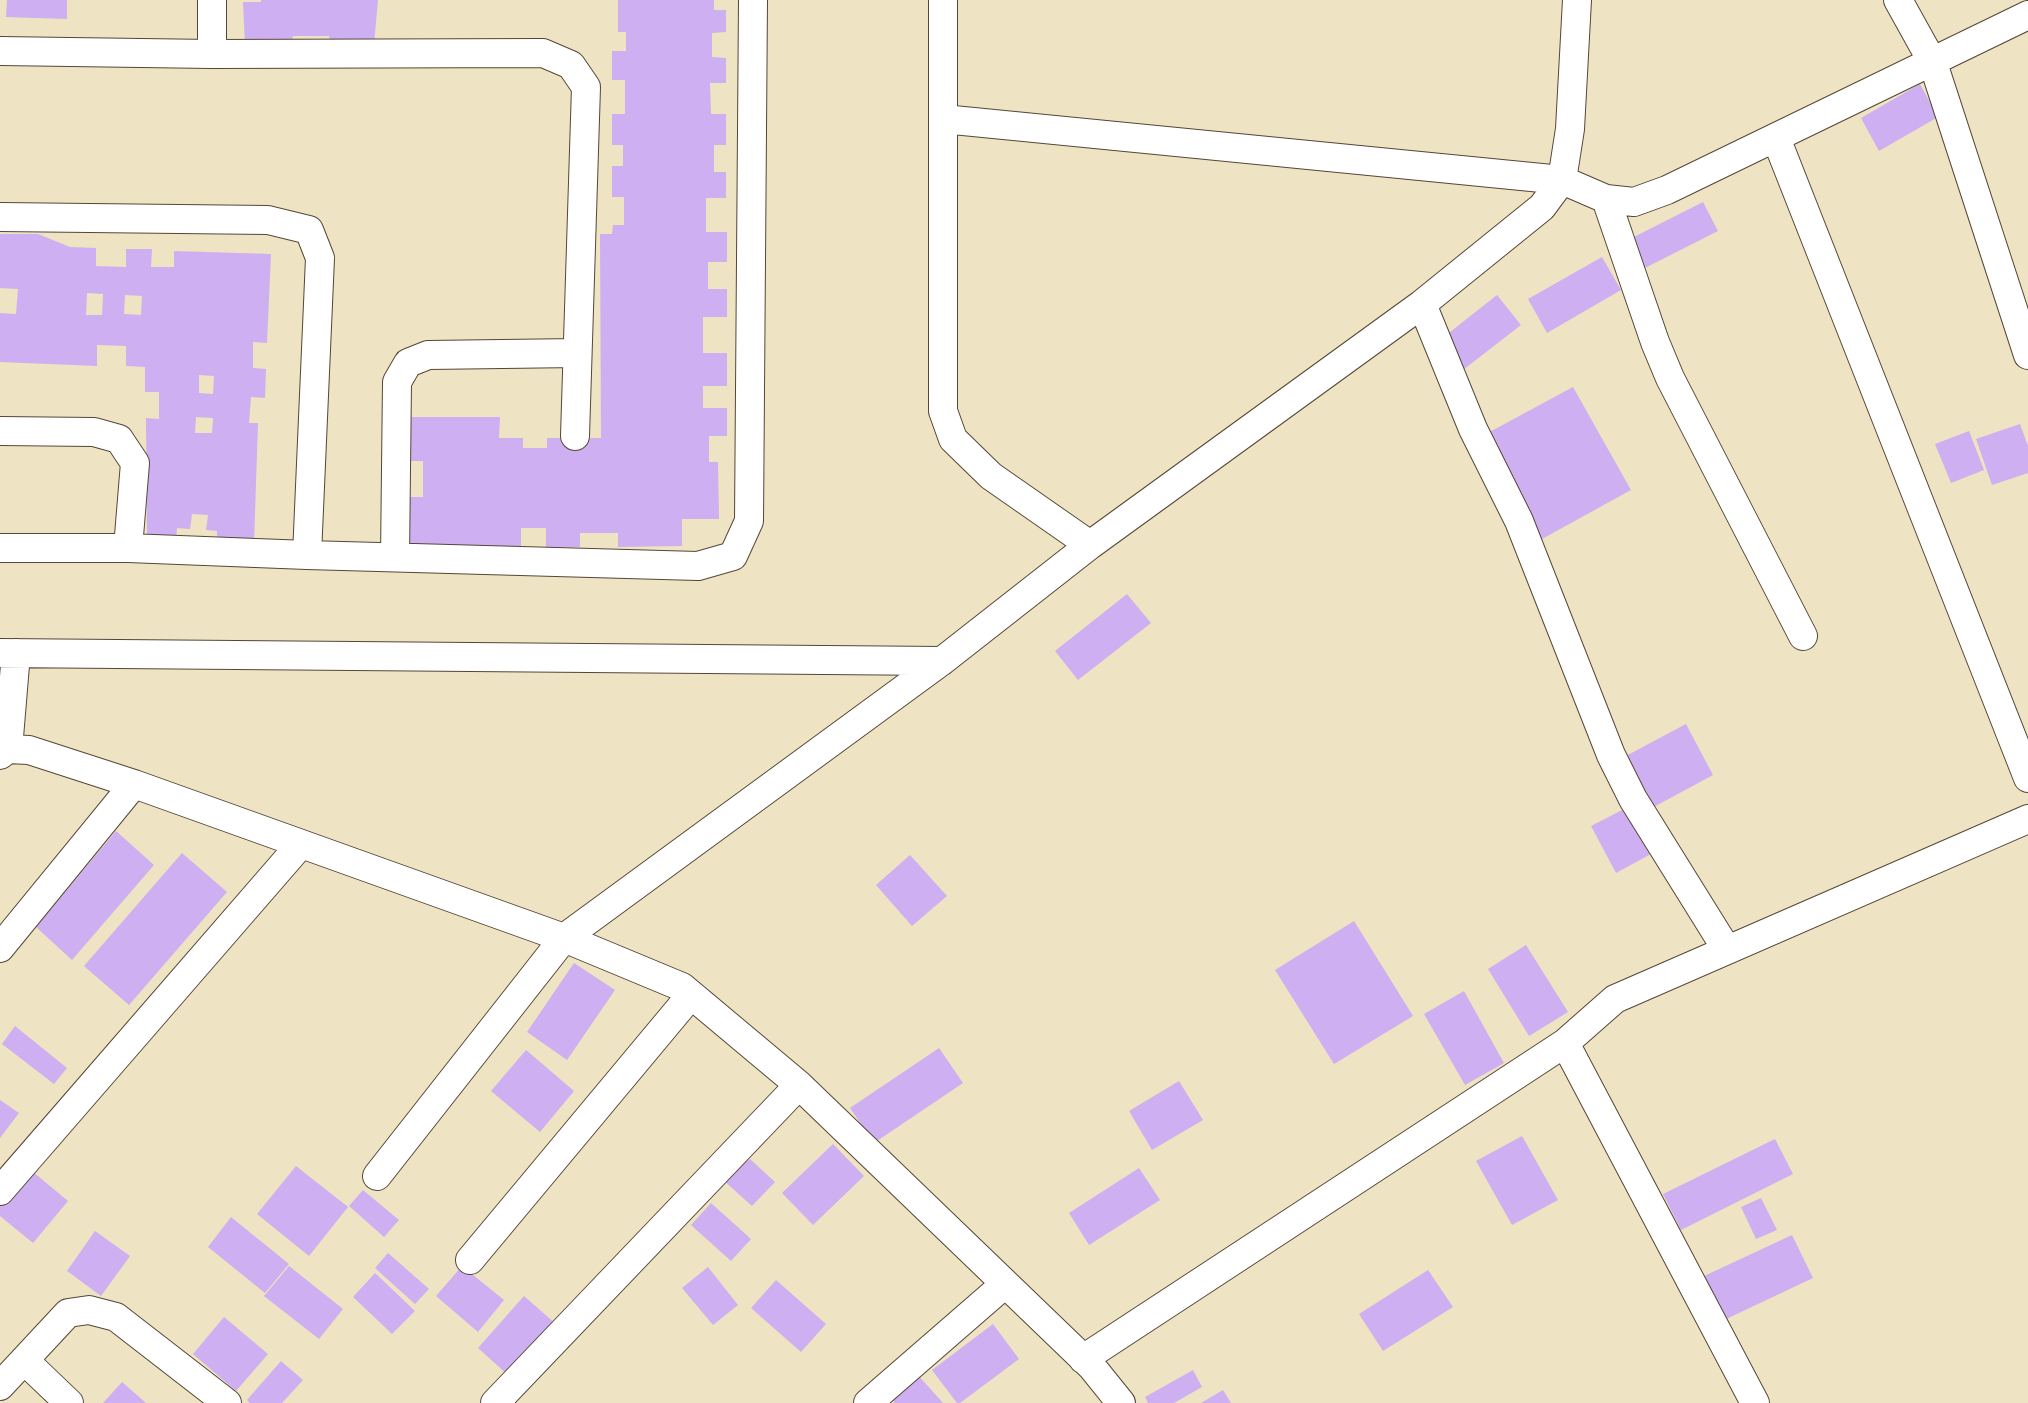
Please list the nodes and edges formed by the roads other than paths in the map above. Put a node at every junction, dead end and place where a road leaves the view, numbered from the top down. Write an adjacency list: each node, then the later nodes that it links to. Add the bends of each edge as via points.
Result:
1 (212, 0): 8 (street)
2 (753, 0): 24 (street, via 749,521 733,556 698,566)
3 (943, 0): 10 (street)
4 (1577, 0): 12 (street, via 1570,129)
5 (1898, 0): 9 (street)
6 (2028, 15): 9 (street)
7 (0, 51): 8 (street)
8 (212, 54): 16 (street, via 543,53 571,65 586,87)
9 (1932, 62): 11 (street); 17 (street)
10 (943, 119): 12 (street); 20 (street, via 943,411 953,439 991,476)
11 (1776, 138): 13 (street, via 1668,190 1634,202); 29 (street)
12 (1562, 180): 13 (street); 15 (street, via 1542,207)
13 (1606, 199): 25 (street, via 1670,378)
14 (0, 217): 23 (street, via 268,220 309,230 320,258)
15 (1422, 304): 20 (street); 35 (street, via 1473,429 1519,520 1611,755 1633,799)
16 (576, 352): 19 (street); 24 (street, via 428,355 408,363 397,382)
17 (2028, 355)
18 (0, 431): 22 (street, via 94,432 119,439 135,462)
19 (575, 436)
20 (1090, 545): 27 (street)
21 (0, 548): 22 (street)
22 (128, 548): 23 (street)
23 (307, 555): 24 (street)
24 (395, 557)
25 (1804, 636)
26 (8, 653): 27 (street); 28 (street)
27 (942, 662): 33 (street)
28 (4, 752): 30 (street, via 29,750)
29 (2028, 778)
30 (134, 784): 32 (street); 34 (street)
31 (2028, 819): 35 (street)
32 (301, 844): 33 (street); 40 (street)
33 (564, 938): 36 (street, via 682,987); 39 (street)
34 (0, 948)
35 (1727, 950): 37 (street, via 1615,999)
36 (691, 995): 38 (street); 41 (street)
37 (1565, 1043): 43 (street); 51 (street)
38 (799, 1085): 42 (street); 48 (street)
39 (377, 1176)
40 (0, 1191)
41 (470, 1260)
42 (1005, 1284): 43 (street); 49 (street)
43 (1083, 1359): 50 (street)
44 (25, 1361): 45 (street); 46 (street); 47 (street, via 68,1313 89,1310 116,1317)
45 (0, 1386)
46 (69, 1403)
47 (227, 1403)
48 (495, 1403)
49 (868, 1403)
50 (1121, 1403)
51 (1755, 1403)

